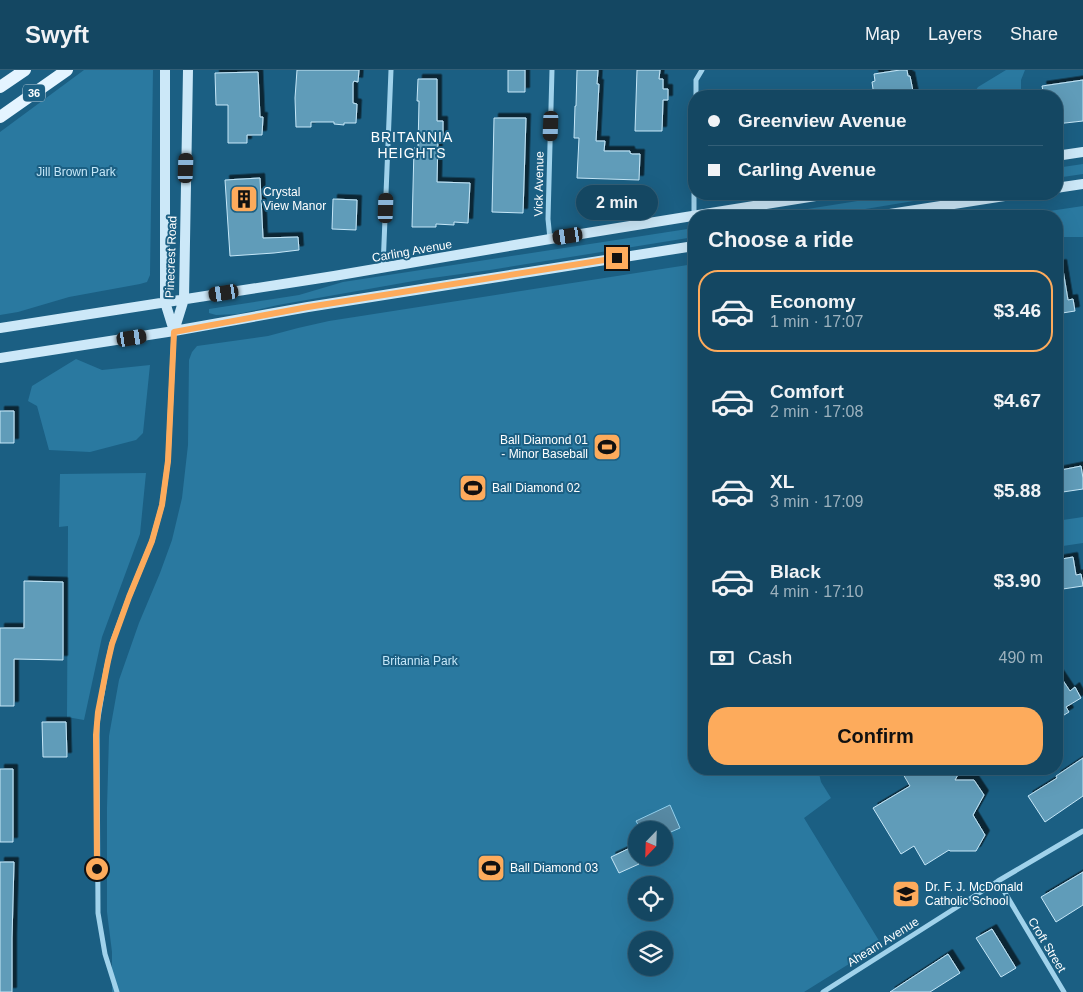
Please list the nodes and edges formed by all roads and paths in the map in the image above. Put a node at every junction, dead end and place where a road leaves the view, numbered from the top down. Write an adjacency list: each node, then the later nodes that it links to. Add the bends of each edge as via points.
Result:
1 (25, 70): 8 (main road, 36)
2 (67, 70): 10 (main road, 36)
3 (165, 70): 24 (main road, Pinecrest Road)
4 (188, 70): 23 (main road, Pinecrest Road)
5 (391, 70): 22 (street)
6 (552, 70): 20 (street, Vick Avenue)
7 (702, 70): 9 (street, via 696,80)
8 (0, 87)
9 (696, 90)
10 (0, 117)
11 (1083, 152): 12 (main road)
12 (1063, 155)
13 (1083, 184): 14 (main road)
14 (1063, 187)
15 (791, 200): 17 (main road, Carling Avenue)
16 (980, 200): 18 (main road)
17 (731, 210)
18 (915, 210)
19 (688, 217): 20 (main road, Carling Avenue)
20 (550, 239): 22 (main road, Carling Avenue)
21 (688, 247): 26 (main road, via 308,307)
22 (383, 268): 23 (main road, Carling Avenue)
23 (184, 299): 24 (main road, Carling Avenue); 26 (main road, Pinecrest Road)
24 (165, 302): 25 (main road, Carling Avenue); 26 (main road, Pinecrest Road)
25 (0, 328)
26 (174, 332): 27 (main road); 30 (street, via 168,461 162,505 152,541 112,644 97,724 97,906 105,954)
27 (0, 358)
28 (1083, 831): 29 (street, Ahearn Avenue)
29 (998, 881): 31 (street, Ahearn Avenue); 32 (street, Croft Street)
30 (117, 992)
31 (823, 992)
32 (1064, 992)

